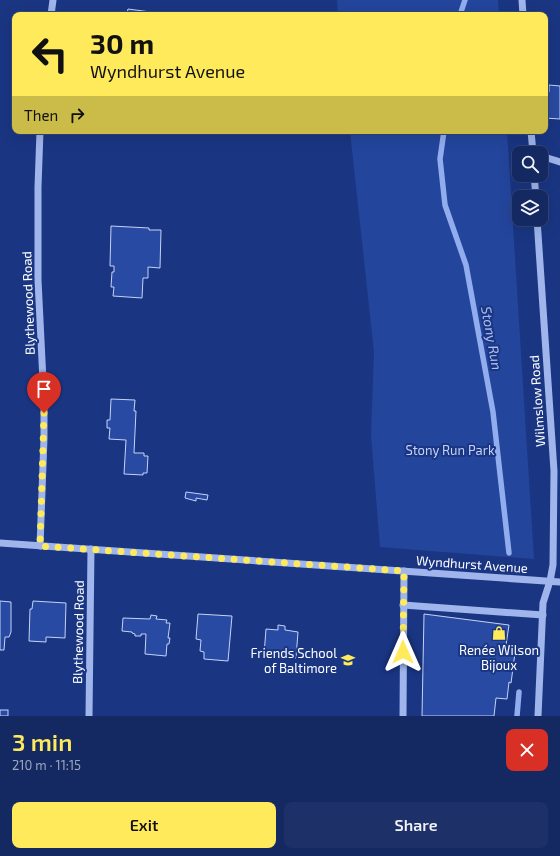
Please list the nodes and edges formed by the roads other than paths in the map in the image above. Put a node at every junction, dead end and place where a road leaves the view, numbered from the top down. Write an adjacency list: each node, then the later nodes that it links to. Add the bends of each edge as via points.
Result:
1 (53, 0): 3 (street)
2 (522, 0): 4 (street)
3 (51, 12)
4 (523, 12)
5 (40, 134): 12 (street, Blythewood Road, via 38,280 44,388)
6 (531, 134): 7 (street)
7 (532, 146)
8 (548, 158): 9 (street)
9 (560, 162)
10 (537, 226): 15 (street, Wilmslow Road, via 554,471 554,552)
11 (0, 543): 12 (street, Wyndhurst Avenue)
12 (40, 546): 13 (street, Wyndhurst Avenue)
13 (91, 549): 14 (street, Wyndhurst Avenue); 19 (street, Blythewood Road)
14 (404, 571): 15 (street, Wyndhurst Avenue); 17 (street)
15 (550, 581): 16 (street, Wyndhurst Avenue); 18 (street, Wilmslow Road)
16 (560, 582)
17 (403, 605): 18 (street); 20 (street)
18 (542, 615): 21 (street, Wilmslow Road)
19 (89, 716)
20 (403, 716)
21 (538, 716)

